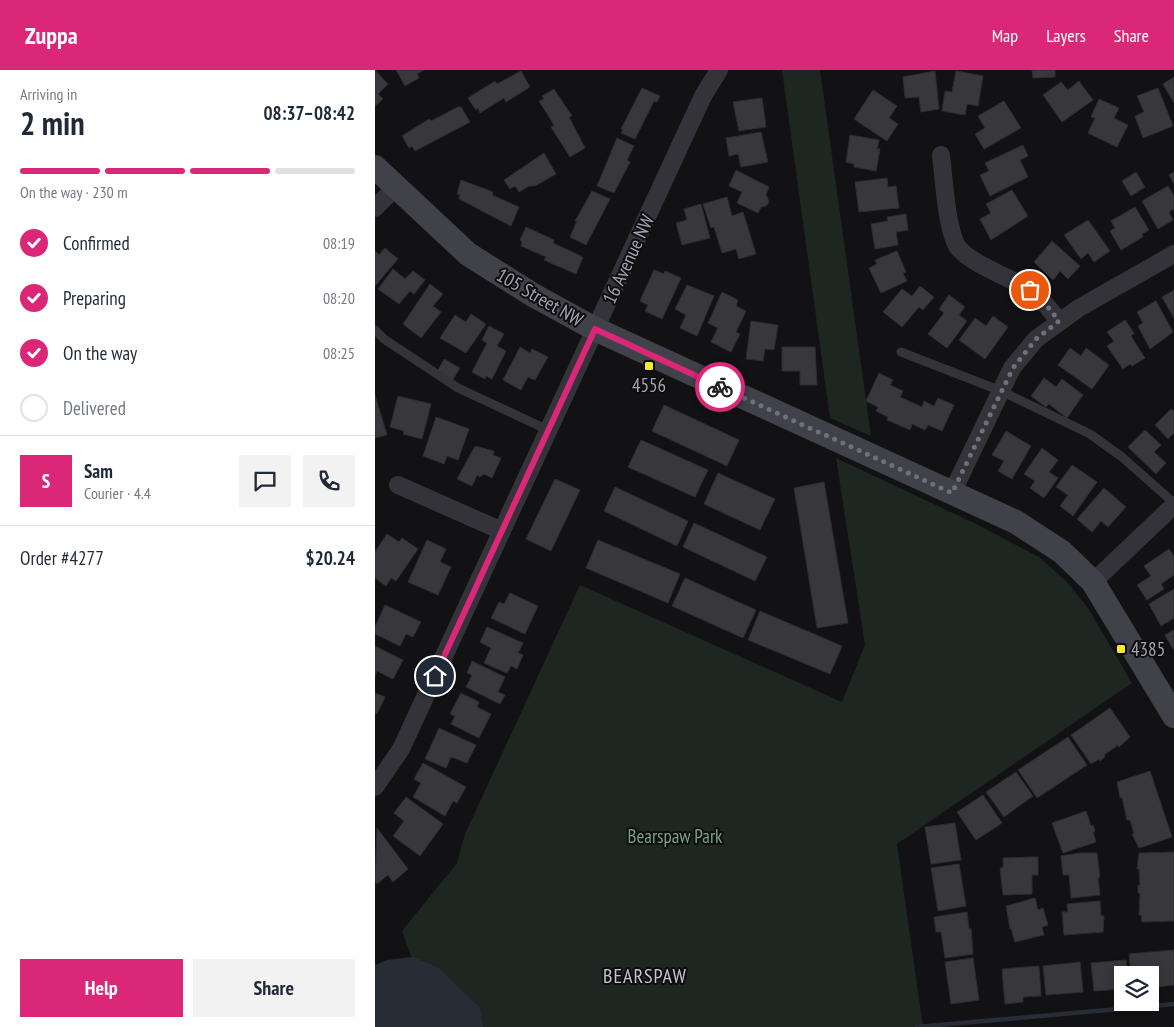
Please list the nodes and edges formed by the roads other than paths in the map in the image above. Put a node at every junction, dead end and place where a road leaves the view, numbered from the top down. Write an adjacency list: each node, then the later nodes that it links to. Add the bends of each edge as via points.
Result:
1 (719, 70): 8 (street, 16 Avenue NW, via 703,96)
2 (941, 155): 7 (street, via 951,225 958,247 973,259 1030,290)
3 (375, 167): 4 (street, 105 Street NW)
4 (396, 187): 5 (street); 8 (street, 105 Street NW, via 468,254)
5 (375, 208)
6 (1174, 254): 7 (street)
7 (1059, 321): 11 (street, via 1023,353)
8 (595, 329): 12 (street, 16 Avenue NW); 14 (street, 105 Street NW)
9 (375, 330): 12 (lane, via 457,388)
10 (901, 352): 11 (lane)
11 (1001, 391): 14 (street); 15 (lane, via 1105,444)
12 (548, 430): 16 (street, 16 Avenue NW)
13 (398, 485): 16 (street)
14 (952, 493): 17 (street, 105 Street NW, via 1039,536 1062,552)
15 (1174, 504): 17 (street)
16 (502, 532): 19 (street, 16 Avenue NW, via 401,748)
17 (1093, 582): 18 (street, 105 Street NW)
18 (1174, 716)
19 (375, 787)

